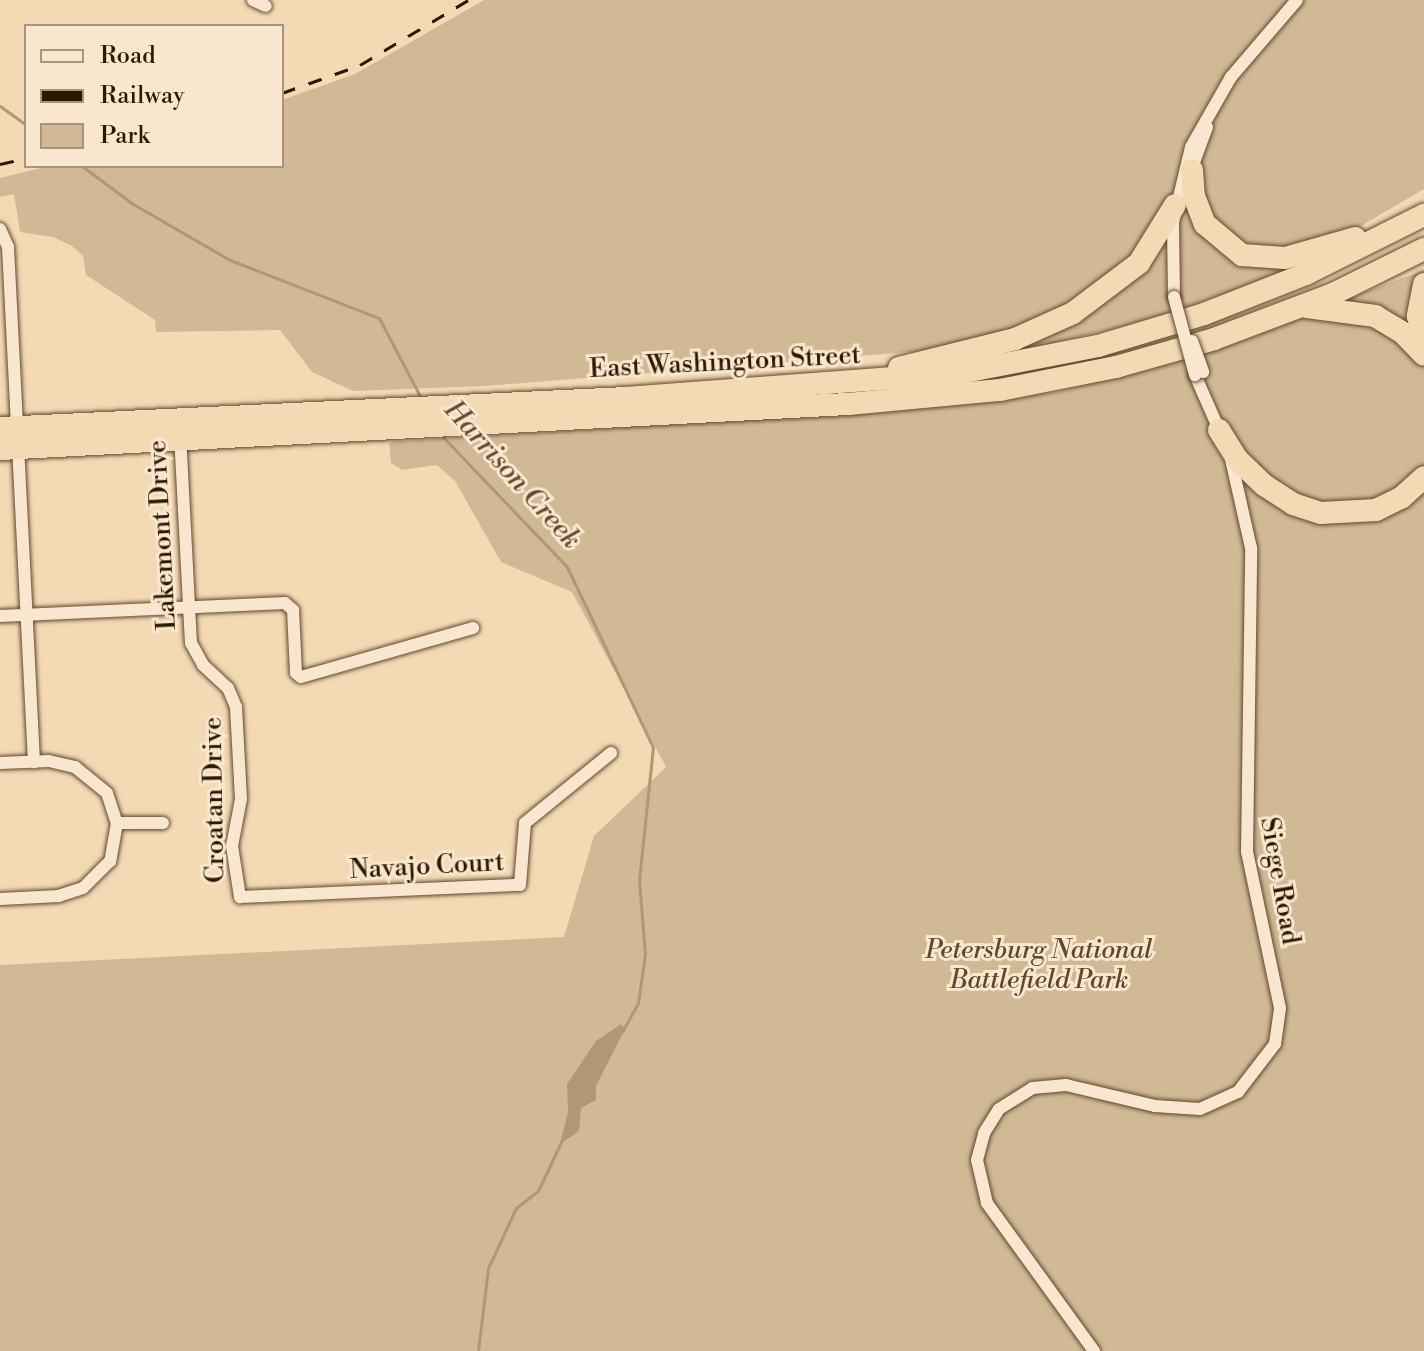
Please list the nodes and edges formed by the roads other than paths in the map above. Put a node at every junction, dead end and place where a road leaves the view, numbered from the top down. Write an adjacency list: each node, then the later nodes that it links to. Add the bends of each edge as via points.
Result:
1 (253, 0): 4 (street)
2 (1297, 0): 5 (street, Siege Road)
3 (1306, 0): 5 (street, Siege Road)
4 (266, 6)
5 (1289, 11): 6 (street, Siege Road, via 1238,67)
6 (1217, 101): 7 (street, Siege Road); 8 (street, Siege Road, via 1188,154)
7 (1192, 170): 9 (highway, via 1194,196 1209,230 1233,250 1258,259 1319,250); 13 (street, Siege Road, via 1180,237)
8 (1175, 205): 13 (street, Siege Road); 17 (highway, via 1139,263 1073,313 981,349)
9 (1424, 214): 17 (highway, East Washington Street, via 1272,289 1136,335 998,367)
10 (0, 229): 20 (street, via 8,247)
11 (1424, 249): 14 (highway, East Washington Street)
12 (1424, 284): 15 (highway, via 1418,316)
13 (1178, 297): 18 (street, Siege Road, bridge, via 1199,374)
14 (1301, 307): 16 (highway, via 1375,316 1403,333); 19 (highway, East Washington Street, via 1155,357 1000,390 840,405)
15 (1424, 336)
16 (1424, 355)
17 (828, 385): 19 (highway, East Washington Street)
18 (1223, 428): 21 (highway, via 1266,477 1291,495 1326,506 1358,506 1384,498); 22 (highway, via 1238,460 1264,485 1293,504 1321,513 1376,510 1401,498); 35 (street, Siege Road, via 1251,548 1245,826 1280,1008 1275,1044 1247,1084 1223,1102 1200,1109 1155,1106 1066,1085 1032,1088 999,1109 984,1133 977,1160 987,1203)
19 (180, 429): 20 (highway, East Washington Street); 23 (street, Lakemont Drive)
20 (9, 438): 24 (street)
21 (1424, 464)
22 (1424, 477)
23 (188, 607): 24 (street); 26 (street, via 290,605 296,673 301,677); 27 (street, Lakemont Drive, via 197,656)
24 (27, 614): 25 (street); 29 (street)
25 (0, 616)
26 (473, 628)
27 (226, 685): 33 (street, Croatan Drive, via 236,707 241,799 232,846 236,890 245,899)
28 (611, 753): 33 (street, Navajo Court, via 525,823 520,885)
29 (34, 762): 30 (street); 31 (street, via 65,763 87,774 107,793)
30 (0, 763)
31 (117, 823): 32 (street); 34 (street, via 110,861 83,888 59,896)
32 (163, 823)
33 (259, 898)
34 (0, 899)
35 (1094, 1351)

